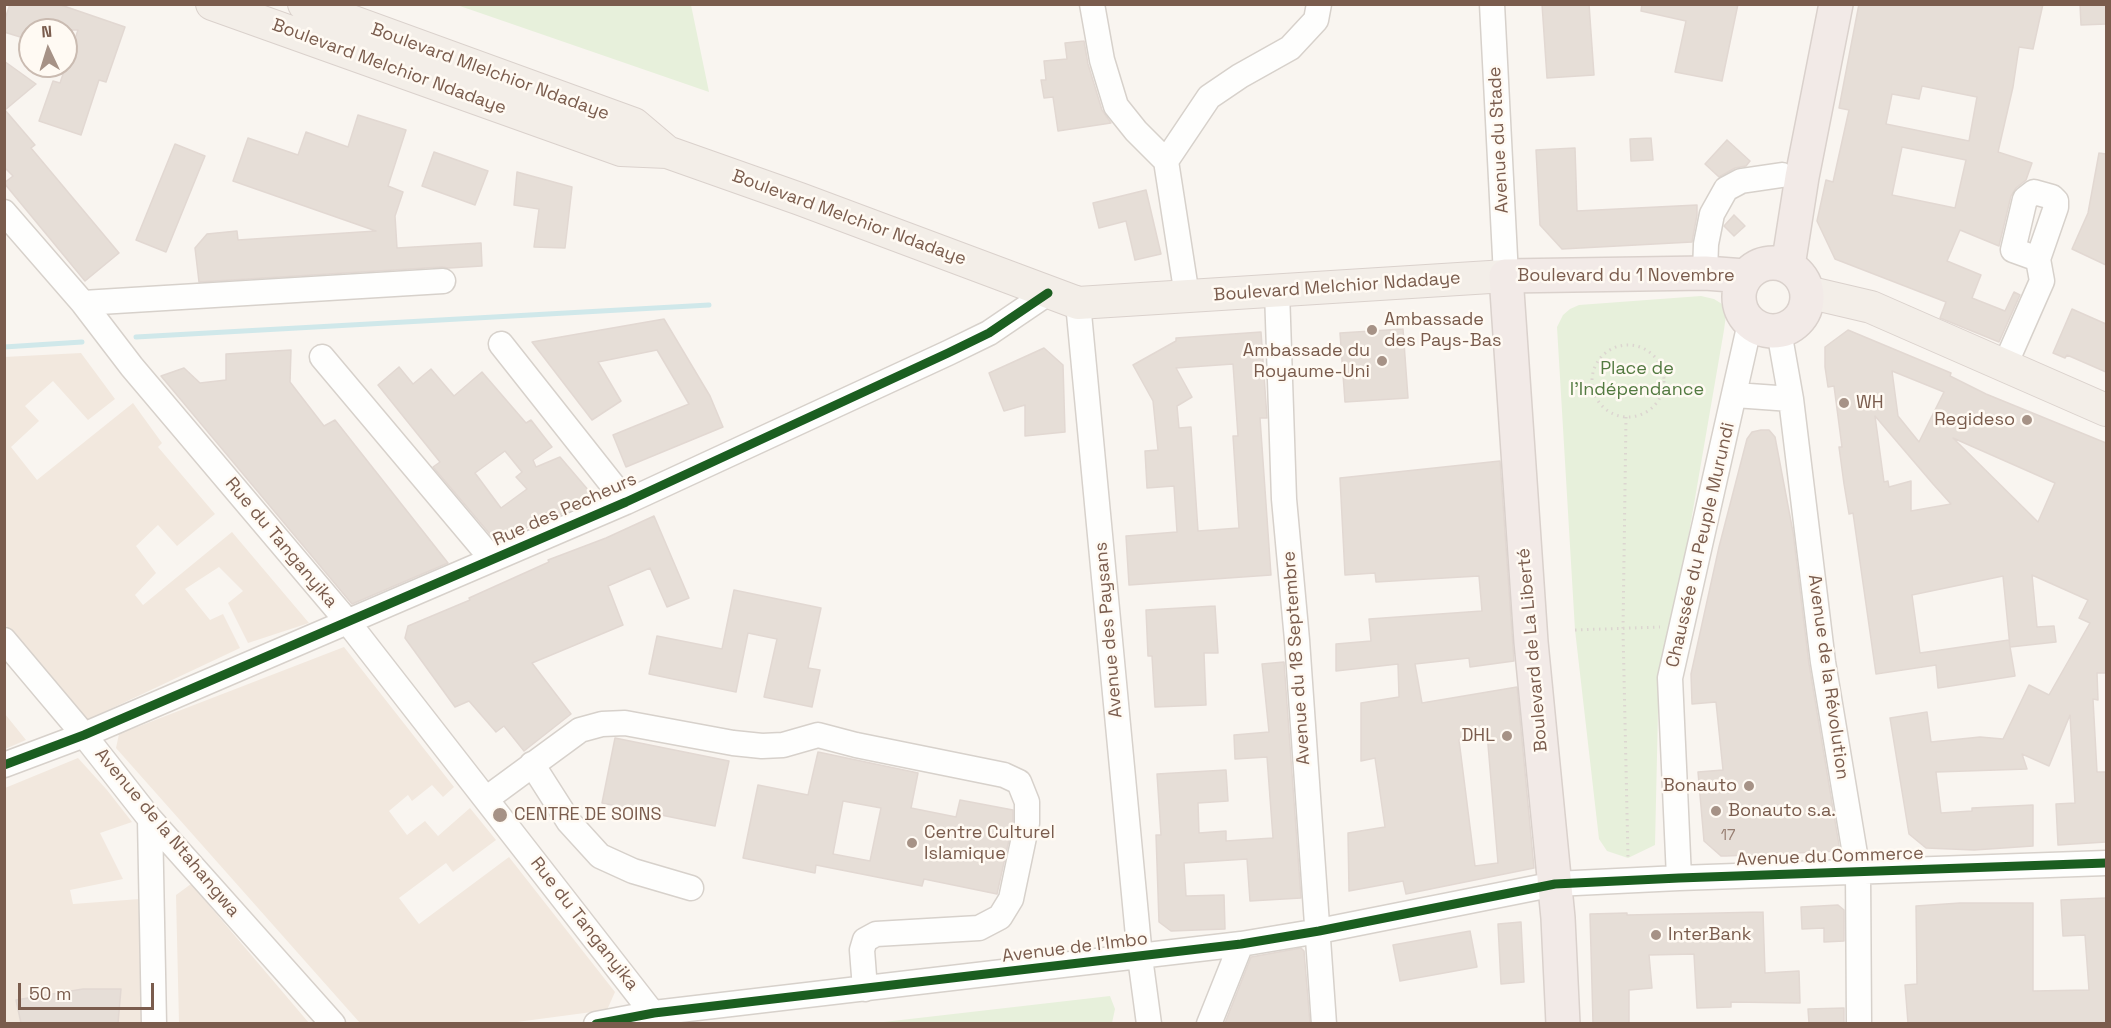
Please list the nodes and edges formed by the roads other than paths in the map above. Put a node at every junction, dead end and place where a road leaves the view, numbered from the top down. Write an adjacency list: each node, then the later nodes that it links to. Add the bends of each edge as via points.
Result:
1 (212, 4): 8 (main road, Boulevard Melchior Ndadaye, via 621,150)
2 (304, 4): 8 (main road, Boulevard Mlelchior Ndadaye, via 634,124)
3 (1092, 4): 9 (street, via 1102,60 1116,106)
4 (1319, 4): 9 (street, via 1316,20 1290,48 1209,97)
5 (1492, 4): 15 (street, Avenue du Stade)
6 (1818, 4): 10 (highway)
7 (1836, 4): 13 (highway, via 1802,177)
8 (667, 152): 19 (main road, Boulevard Melchior Ndadaye)
9 (1166, 161): 20 (street)
10 (1782, 175): 13 (highway); 14 (street, via 1741,181 1726,189 1712,214)
11 (4, 212): 22 (street, Rue du Tanganyika)
12 (2038, 259): 26 (street, via 2042,281)
13 (1767, 268): 14 (highway, Boulevard du 1 Novembre); 18 (highway, via 1797,272); 23 (highway, via 1740,285 1739,306 1743,315)
14 (1705, 273): 15 (highway, Boulevard du 1 Novembre)
15 (1506, 276): 17 (main road, Boulevard Melchior Ndadaye); 42 (highway, Boulevard de La Liberté, via 1531,642)
16 (443, 281): 22 (street)
17 (1277, 291): 20 (main road, Boulevard Melchior Ndadaye); 44 (street, Avenue du 18 Septembre, via 1284,500)
18 (1807, 292): 23 (highway, via 1800,318 1789,327); 26 (main road, via 1871,307)
19 (1048, 293): 21 (main road, Boulevard Melchior Ndadaye); 30 (street, Rue des Pecheurs, via 989,333)
20 (1187, 296): 21 (main road, Boulevard Melchior Ndadaye)
21 (1078, 303): 46 (street, Avenue des Paysans)
22 (90, 312): 32 (street, Rue du Tanganyika, via 121,354)
23 (1765, 327): 27 (street, Chaussée du Peuple Murundi); 28 (street, Avenue de la Révolution)
24 (501, 344): 30 (street)
25 (322, 357): 31 (street)
26 (2005, 365): 29 (main road)
27 (1735, 395): 28 (street); 41 (street, Chaussée du Peuple Murundi, via 1670,678)
28 (1791, 399): 40 (street, Avenue de la Révolution, via 1823,662)
29 (2106, 410)
30 (626, 502): 31 (street, Rue des Pecheurs)
31 (492, 559): 32 (street, Rue des Pecheurs)
32 (347, 621): 34 (street, Rue des Pecheurs); 37 (street, Rue du Tanganyika)
33 (4, 640): 34 (street, Avenue de la Ntahangwa)
34 (84, 735): 36 (street, Rue des Pecheurs); 38 (street, Avenue de la Ntahangwa)
35 (532, 764): 37 (street); 43 (street, via 569,822 600,856 633,871); 47 (street, via 580,730 625,723 762,746 783,745 818,735 1004,775 1019,782 1027,802 1027,823 1011,899 1000,917 979,928 876,934 865,940 862,950)
36 (4, 765)
37 (486, 799): 48 (street, Rue du Tanganyika)
38 (150, 819): 49 (street); 50 (street, Avenue de la Ntahangwa)
39 (2106, 863): 40 (street, Avenue du Commerce)
40 (1858, 872): 41 (street, Avenue du Commerce); 56 (street, Avenue de la Révolution)
41 (1679, 878): 42 (street, Avenue du Commerce)
42 (1555, 884): 44 (street, Avenue de l'Imbo); 55 (highway, Boulevard de La Liberté)
43 (692, 888)
44 (1319, 932): 45 (street, Avenue de l'Imbo); 54 (street, Avenue du 18 Septembre)
45 (1241, 944): 46 (street, Avenue de l'Imbo); 53 (street)
46 (1140, 957): 47 (street, Avenue de l'Imbo); 52 (street, Avenue des Paysans)
47 (866, 989): 48 (street, Avenue de l'Imbo)
48 (658, 1018): 51 (street, Avenue de l'Imbo)
49 (154, 1023)
50 (333, 1023)
51 (596, 1023)
52 (1149, 1023)
53 (1209, 1023)
54 (1324, 1023)
55 (1563, 1023)
56 (1859, 1023)

